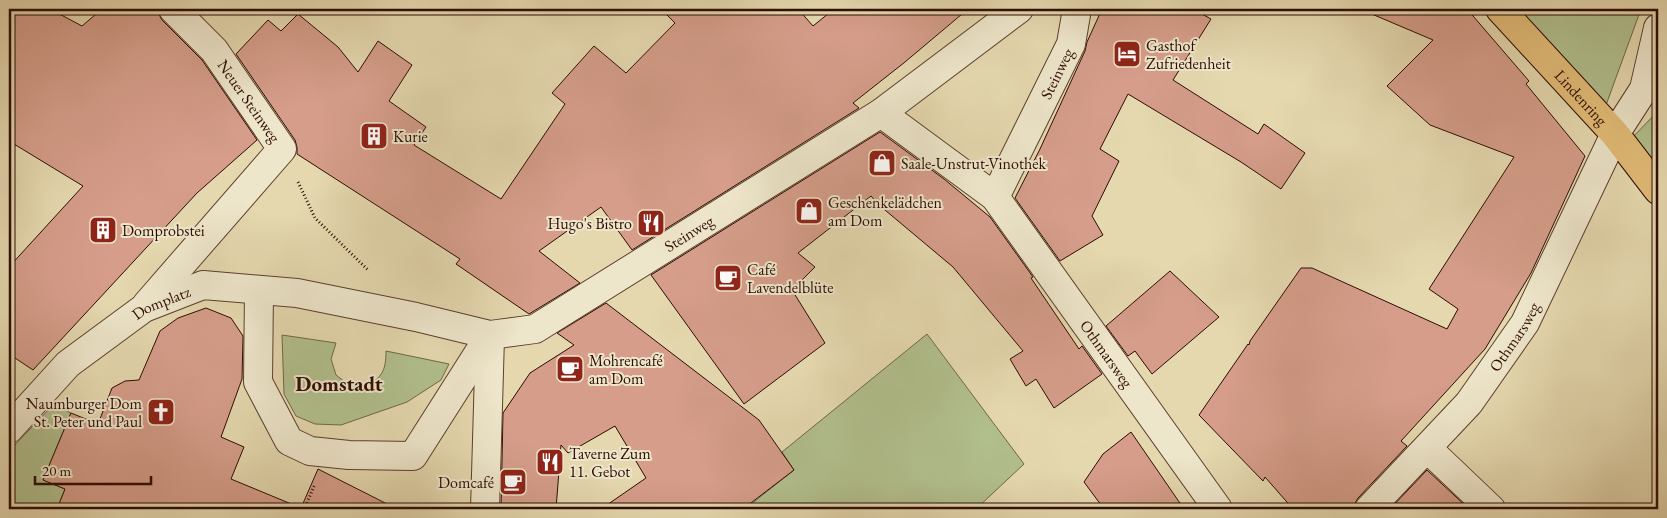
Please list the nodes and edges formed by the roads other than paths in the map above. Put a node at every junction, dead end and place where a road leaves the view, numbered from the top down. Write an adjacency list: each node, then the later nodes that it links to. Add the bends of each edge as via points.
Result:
1 (173, 9): 11 (street, Neuer Steinweg, via 214,50 282,149)
2 (1019, 9): 6 (street, Steinweg)
3 (1077, 9): 9 (street, Steinweg, via 1071,44)
4 (1500, 9): 7 (main road, Lindenring)
5 (1658, 28): 7 (street, Othmarsweg, via 1644,89)
6 (881, 113): 9 (street); 12 (street, Steinweg, via 535,329)
7 (1615, 134): 8 (main road, Lindenring); 14 (street, Othmarsweg, via 1525,322 1469,403)
8 (1658, 190)
9 (995, 197): 16 (street, Othmarsweg)
10 (260, 290): 11 (street, Domplatz, via 202,285); 12 (street, Domplatz, via 297,293); 12 (street, via 258,382 289,441 310,451 413,456)
11 (144, 308): 13 (street, Domplatz, via 68,364)
12 (490, 335): 15 (street)
13 (9, 429)
14 (1428, 448): 17 (street, Othmarsweg); 18 (street)
15 (485, 509)
16 (1218, 509)
17 (1369, 509)
18 (1491, 509)

